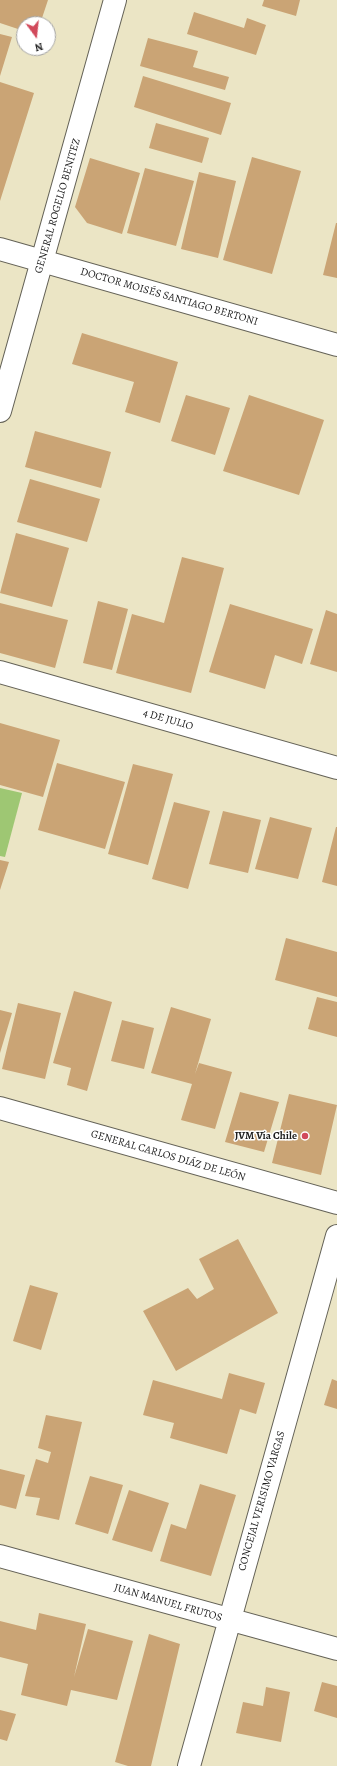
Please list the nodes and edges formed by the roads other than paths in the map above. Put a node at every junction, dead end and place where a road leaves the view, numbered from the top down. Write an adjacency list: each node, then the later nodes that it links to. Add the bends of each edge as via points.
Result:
1 (115, 0): 3 (street, GENERAL ROGELIO BENITEZ)
2 (0, 249): 3 (street, DOCTOR MOISÉS SANTIAGO BERTONI)
3 (43, 261): 4 (street, DOCTOR MOISÉS SANTIAGO BERTONI); 5 (street, GENERAL ROGELIO BENITEZ)
4 (337, 345)
5 (0, 411)
6 (0, 672): 7 (street, 4 DE JULIO)
7 (337, 768)
8 (0, 1108): 9 (street, GENERAL CARLOS DIÁZ DE LEÓN)
9 (337, 1203)
10 (337, 1236): 12 (street, CONCEJAL VERISIMO VARGAS)
11 (0, 1556): 12 (street, JUAN MANUEL FRUTOS)
12 (229, 1620): 13 (street, JUAN MANUEL FRUTOS); 14 (street, CONCEJAL VERISIMO VARGAS)
13 (337, 1649)
14 (189, 1766)

